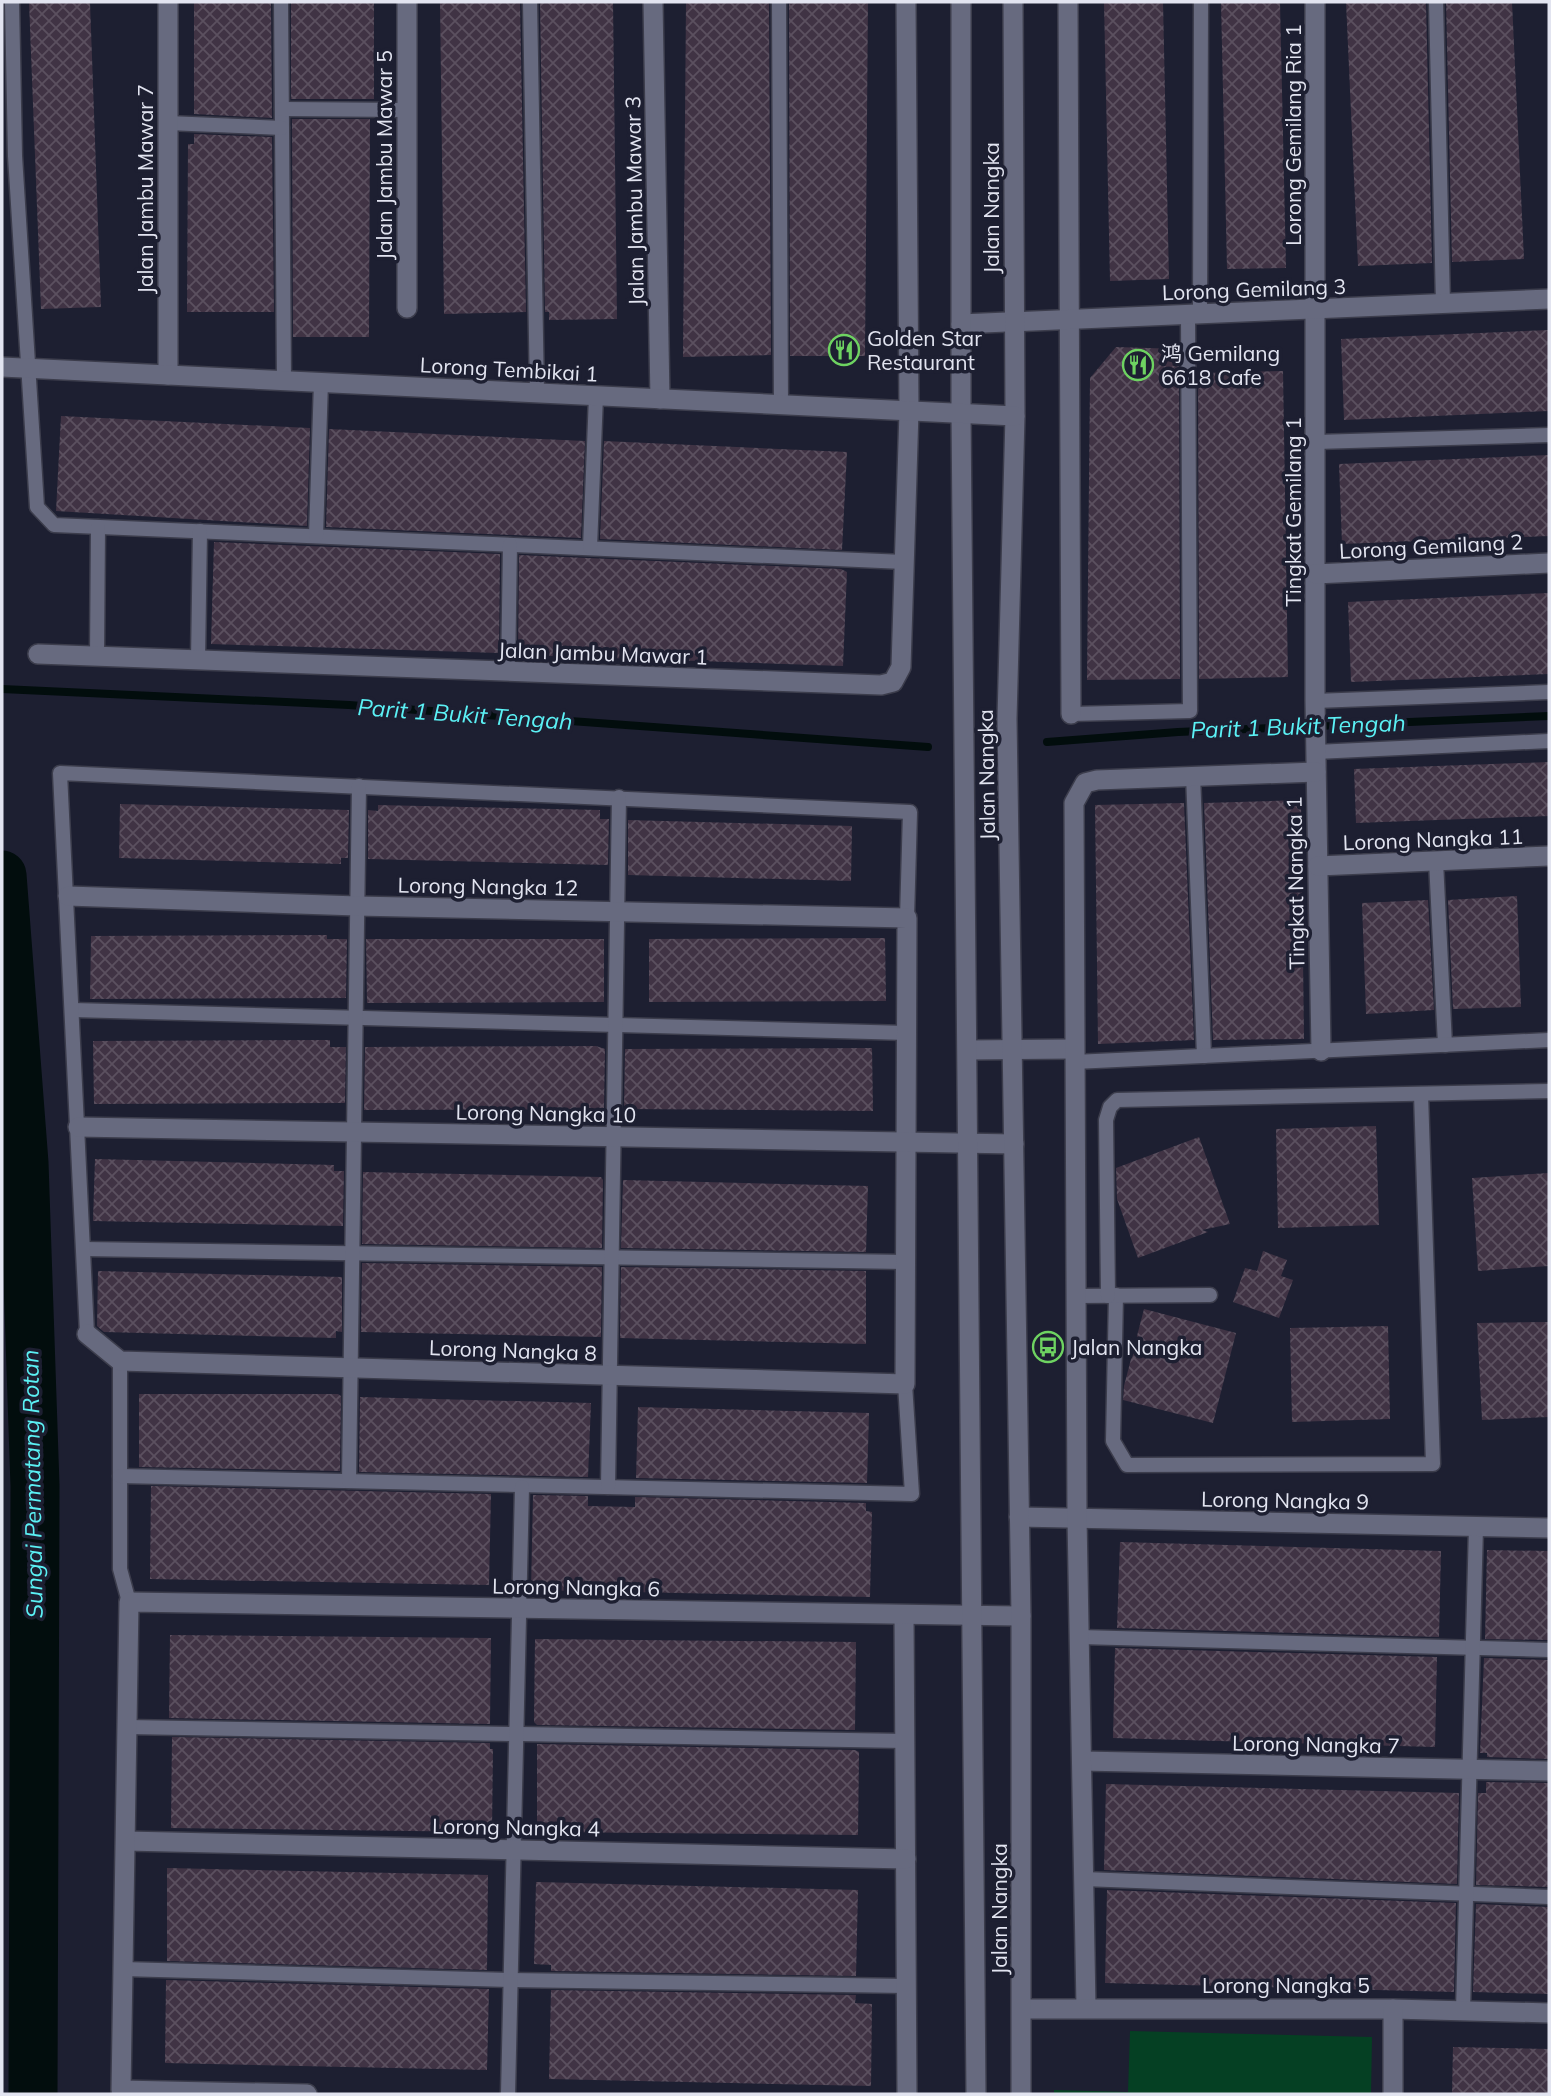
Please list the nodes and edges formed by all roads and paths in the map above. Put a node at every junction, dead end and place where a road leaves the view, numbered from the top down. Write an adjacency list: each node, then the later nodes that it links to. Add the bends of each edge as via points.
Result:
1 (12, 2): 27 (lane)
2 (168, 2): 17 (street, Jalan Jambu Mawar 7)
3 (281, 2): 15 (lane)
4 (407, 2): 16 (street, Jalan Jambu Mawar 5)
5 (530, 2): 31 (lane)
6 (653, 2): 33 (street, Jalan Jambu Mawar 3)
7 (779, 2): 34 (lane)
8 (906, 2): 35 (street, Jalan Jambu Mawar 1)
9 (961, 2): 25 (street, Jalan Nangka)
10 (1013, 2): 26 (street, Jalan Nangka)
11 (1068, 2): 24 (street)
12 (1201, 2): 23 (lane)
13 (1315, 2): 22 (street, Lorong Gemilang Ria 1)
14 (1436, 2): 20 (lane)
15 (282, 109): 16 (lane); 18 (lane)
16 (407, 110): 21 (street, Jalan Jambu Mawar 5)
17 (168, 123): 18 (lane); 28 (street, Jalan Jambu Mawar 7)
18 (282, 128): 29 (lane)
19 (1549, 299): 20 (street, Lorong Gemilang 3)
20 (1443, 304): 22 (street, Lorong Gemilang 3)
21 (407, 308)
22 (1315, 309): 23 (street, Lorong Gemilang 3); 39 (street, Tingkat Gemilang 1)
23 (1194, 314): 24 (street, Lorong Gemilang 3); 54 (lane, via 1190,711)
24 (1069, 320): 26 (street, Lorong Gemilang 3); 54 (street)
25 (961, 324): 26 (street, Lorong Gemilang 3); 36 (street, Jalan Nangka)
26 (1013, 324): 37 (street, Jalan Nangka)
27 (14, 368): 28 (street, Lorong Tembikai 1); 40 (lane, via 37,507 54,525)
28 (168, 375): 29 (street, Lorong Tembikai 1)
29 (284, 381): 30 (street, Lorong Tembikai 1)
30 (321, 382): 31 (street, Lorong Tembikai 1); 42 (lane)
31 (537, 393): 32 (street, Lorong Tembikai 1)
32 (596, 396): 33 (street, Lorong Tembikai 1); 44 (lane)
33 (660, 399): 34 (street, Lorong Tembikai 1)
34 (781, 405): 35 (street, Lorong Tembikai 1)
35 (909, 411): 36 (street, Lorong Tembikai 1); 45 (street, Jalan Jambu Mawar 1)
36 (961, 413): 37 (street, Lorong Tembikai 1); 74 (street, Jalan Nangka)
37 (1015, 416): 75 (street, Jalan Nangka, via 1007,719)
38 (1549, 435): 39 (lane)
39 (1316, 442): 47 (street, Tingkat Gemilang 1)
40 (98, 527): 41 (lane); 49 (lane)
41 (200, 531): 42 (lane); 50 (lane)
42 (316, 536): 43 (lane)
43 (510, 545): 44 (lane); 51 (lane)
44 (590, 547): 45 (lane)
45 (904, 562): 51 (street, Jalan Jambu Mawar 1, via 901,667 893,682)
46 (1549, 563): 47 (street, Lorong Gemilang 2)
47 (1315, 574): 53 (street, Tingkat Gemilang 1)
48 (38, 654): 49 (street, Jalan Jambu Mawar 1)
49 (97, 656): 50 (street, Jalan Jambu Mawar 1)
50 (198, 660): 51 (street, Jalan Jambu Mawar 1)
51 (508, 673)
52 (1549, 692): 53 (lane)
53 (1315, 708): 56 (street, Tingkat Nangka 1)
54 (1071, 714)
55 (1549, 741): 56 (lane)
56 (1316, 748): 57 (street, Tingkat Nangka 1)
57 (1316, 772): 58 (street); 63 (street, Tingkat Nangka 1)
58 (1193, 775): 77 (street, via 1097,779 1079,791 1073,815); 78 (lane)
59 (359, 786): 60 (lane); 64 (lane, via 60,773); 65 (lane)
60 (619, 797): 66 (lane); 67 (lane, via 910,811)
61 (1549, 856): 62 (street, Lorong Nangka 11)
62 (1436, 862): 63 (street, Lorong Nangka 11); 73 (lane)
63 (1318, 866): 76 (street, Tingkat Nangka 1)
64 (68, 896): 65 (street, Lorong Nangka 12); 68 (lane)
65 (357, 906): 66 (street, Lorong Nangka 12); 69 (lane)
66 (618, 912): 67 (street, Lorong Nangka 12); 70 (lane)
67 (908, 918): 71 (street)
68 (73, 1010): 69 (lane); 81 (lane)
69 (355, 1020): 70 (lane); 82 (lane)
70 (615, 1025): 71 (lane); 83 (lane)
71 (907, 1033): 84 (street)
72 (1549, 1040): 73 (lane)
73 (1444, 1045): 76 (lane)
74 (968, 1049): 75 (street); 85 (street, Jalan Nangka)
75 (1012, 1049): 77 (street); 86 (street, Jalan Nangka)
76 (1321, 1051): 78 (lane)
77 (1074, 1056): 78 (lane); 93 (street)
78 (1204, 1056)
79 (1549, 1091): 80 (lane)
80 (1421, 1094): 91 (lane, via 1117,1100 1106,1120); 91 (lane, via 1433,1464 1127,1465 1114,1441)
81 (78, 1127): 82 (street, Lorong Nangka 10); 87 (lane)
82 (354, 1132): 83 (street, Lorong Nangka 10); 88 (lane)
83 (614, 1137): 84 (street, Lorong Nangka 10); 89 (lane)
84 (906, 1141): 85 (street, Lorong Nangka 10); 90 (street)
85 (968, 1143): 86 (street, Lorong Nangka 10); 110 (street, Jalan Nangka)
86 (1014, 1144): 103 (street, Jalan Nangka)
87 (84, 1249): 88 (lane); 94 (lane)
88 (352, 1253): 89 (lane); 96 (lane)
89 (612, 1259): 90 (lane); 97 (lane)
90 (906, 1262): 98 (street)
91 (1112, 1295): 92 (lane); 93 (lane)
92 (1210, 1295)
93 (1076, 1296): 104 (street)
94 (87, 1334): 95 (street)
95 (120, 1361): 96 (street, Lorong Nangka 8); 99 (lane)
96 (350, 1368): 97 (street, Lorong Nangka 8); 100 (lane)
97 (610, 1375): 98 (street, Lorong Nangka 8); 102 (lane)
98 (905, 1384): 102 (lane, via 912,1494)
99 (120, 1476): 100 (lane); 107 (lane, via 120,1569)
100 (349, 1481): 101 (lane)
101 (522, 1487): 102 (lane); 108 (lane)
102 (608, 1487)
103 (1019, 1517): 104 (street, Lorong Nangka 9); 111 (street, Jalan Nangka)
104 (1077, 1518): 105 (street, Lorong Nangka 9); 112 (street)
105 (1476, 1527): 106 (street, Lorong Nangka 9); 113 (lane)
106 (1549, 1528)
107 (130, 1602): 108 (street, Lorong Nangka 6); 115 (street)
108 (520, 1608): 109 (street, Lorong Nangka 6); 116 (lane)
109 (904, 1615): 110 (street, Lorong Nangka 6); 117 (street)
110 (971, 1615): 111 (street, Lorong Nangka 6); 138 (street, Jalan Nangka)
111 (1021, 1616): 131 (street, Jalan Nangka)
112 (1080, 1637): 113 (lane); 118 (street)
113 (1473, 1648): 114 (lane); 119 (lane)
114 (1549, 1650)
115 (127, 1727): 116 (lane); 121 (street)
116 (517, 1732): 117 (lane); 122 (lane)
117 (905, 1741): 123 (street)
118 (1082, 1761): 119 (street, Lorong Nangka 7); 124 (street)
119 (1469, 1770): 120 (street, Lorong Nangka 7); 125 (lane)
120 (1549, 1772)
121 (125, 1841): 122 (street, Lorong Nangka 4); 127 (street)
122 (513, 1850): 123 (street, Lorong Nangka 4); 128 (lane)
123 (906, 1859): 129 (street)
124 (1084, 1879): 125 (lane); 130 (street)
125 (1466, 1895): 126 (lane); 133 (lane)
126 (1549, 1897)
127 (123, 1969): 128 (lane); 135 (street, via 121,2090)
128 (510, 1980): 129 (lane); 136 (lane)
129 (906, 1986): 137 (street)
130 (1086, 2007): 131 (street, Lorong Nangka 5); 132 (street, Lorong Nangka 5)
131 (1022, 2009): 139 (street, Jalan Nangka)
132 (1393, 2009): 133 (street, Lorong Nangka 5); 140 (street)
133 (1464, 2011): 134 (street, Lorong Nangka 5)
134 (1549, 2013)
135 (307, 2094)
136 (508, 2094)
137 (907, 2094)
138 (976, 2094)
139 (1021, 2094)
140 (1393, 2094)

